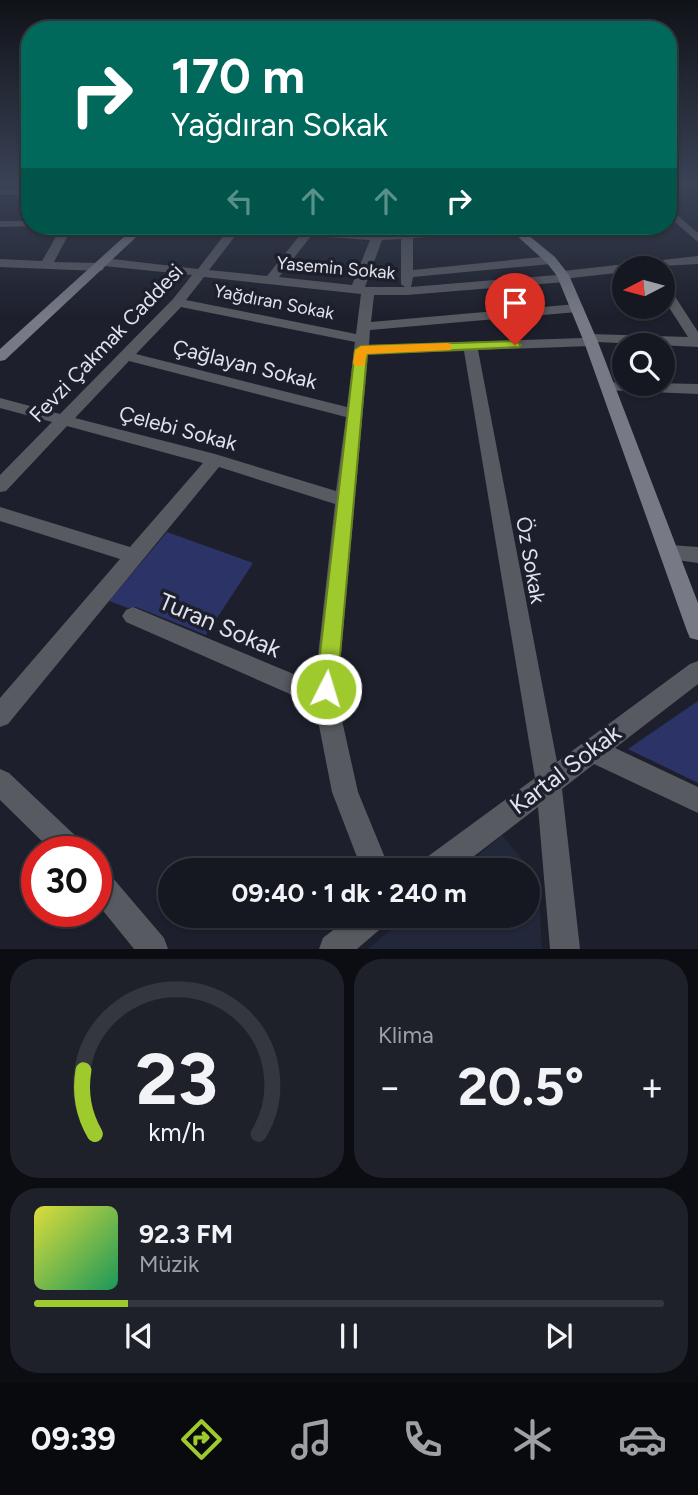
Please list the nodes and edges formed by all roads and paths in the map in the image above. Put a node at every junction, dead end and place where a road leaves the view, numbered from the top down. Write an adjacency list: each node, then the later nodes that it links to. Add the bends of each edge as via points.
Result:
1 (62, 235): 16 (street)
2 (133, 235): 15 (main road)
3 (231, 235): 19 (street, Fevzi Çakmak Caddesi)
4 (305, 235): 22 (street)
5 (363, 235): 9 (street)
6 (391, 235): 9 (street)
7 (412, 235): 20 (street)
8 (522, 235): 10 (main road)
9 (377, 237): 23 (street)
10 (551, 260): 20 (street); 21 (main road)
11 (698, 260): 13 (street, Yasemin Sokak)
12 (0, 263): 14 (street, Yasemin Sokak)
13 (676, 263)
14 (18, 264): 16 (street, Yasemin Sokak); 18 (street)
15 (102, 264): 16 (street, Yasemin Sokak); 19 (street, Yasemin Sokak); 33 (main road)
16 (46, 265)
17 (612, 270): 21 (street, Yasemin Sokak)
18 (0, 272)
19 (203, 273): 22 (street, Yasemin Sokak); 25 (street, Fevzi Çakmak Caddesi)
20 (407, 274): 24 (street)
21 (564, 276): 24 (street, Yasemin Sokak); 27 (main road)
22 (270, 281): 23 (street, Yasemin Sokak)
23 (362, 290): 24 (street, Yasemin Sokak); 28 (street)
24 (407, 291)
25 (178, 302): 28 (street, Yağdıran Sokak); 32 (street, Fevzi Çakmak Caddesi)
26 (676, 307): 30 (street)
27 (578, 308): 28 (street); 29 (main road)
28 (362, 339): 31 (street, Yağdıran Sokak); 37 (street)
29 (591, 340): 30 (street, Yağdıran Sokak); 31 (street, Yağdıran Sokak); 34 (main road)
30 (698, 342)
31 (470, 346): 52 (street, Öz Sokak)
32 (125, 356): 37 (street, Çağlayan Sokak); 38 (street, Fevzi Çakmak Caddesi)
33 (0, 357)
34 (608, 387): 35 (street); 43 (main road)
35 (698, 389)
36 (0, 403): 38 (street, Çelebi Sokak)
37 (354, 414): 41 (street)
38 (61, 421): 39 (street, Çelebi Sokak); 40 (street, Fevzi Çakmak Caddesi)
39 (215, 460): 41 (street, Çelebi Sokak); 45 (street)
40 (0, 486)
41 (344, 500): 49 (street)
42 (0, 514): 45 (street)
43 (670, 553): 44 (street); 47 (main road)
44 (698, 555)
45 (135, 556): 50 (street)
46 (133, 616): 49 (street, Turan Sokak)
47 (698, 631)
48 (698, 671): 51 (street, Kartal Sokak)
49 (325, 698): 56 (street, via 345,792)
50 (0, 716)
51 (591, 750): 52 (street, Kartal Sokak); 54 (street)
52 (548, 781): 57 (street, Kartal Sokak); 62 (street, Öz Sokak)
53 (0, 782): 55 (street)
54 (698, 800)
55 (56, 836)
56 (371, 858)
57 (449, 858)
58 (112, 899): 60 (street)
59 (359, 928): 61 (street)
60 (153, 949)
61 (334, 949)
62 (565, 949)

